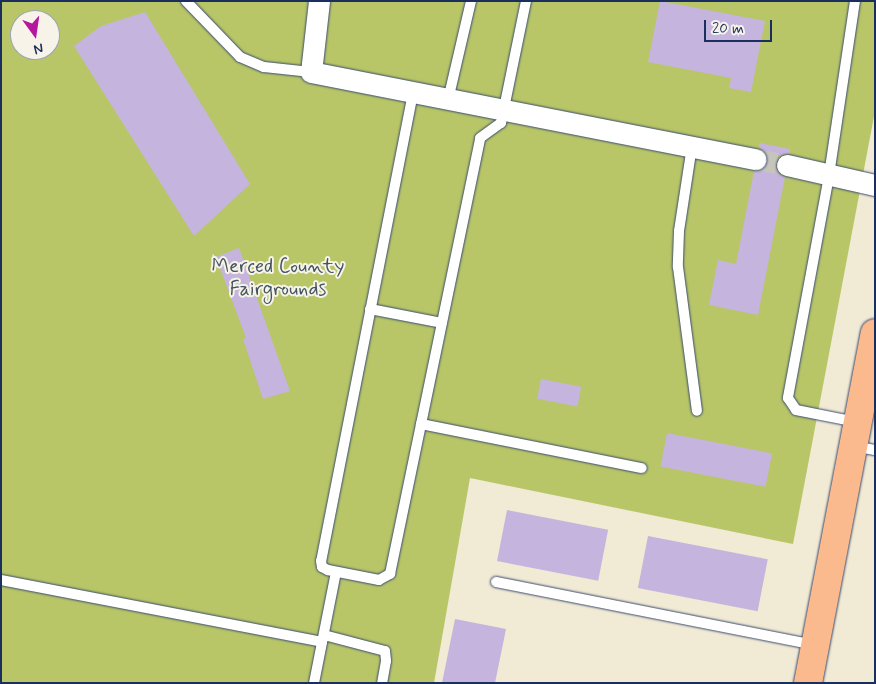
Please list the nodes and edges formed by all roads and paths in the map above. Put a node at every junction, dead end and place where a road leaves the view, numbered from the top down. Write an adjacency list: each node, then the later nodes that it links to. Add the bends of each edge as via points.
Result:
1 (186, 1): 6 (lane, via 240,56 264,67)
2 (319, 1): 6 (street)
3 (471, 1): 8 (lane)
4 (526, 1): 9 (lane)
5 (856, 1): 13 (lane)
6 (310, 72): 7 (street)
7 (413, 92): 8 (street); 15 (lane)
8 (448, 101): 9 (street)
9 (504, 110): 10 (street); 16 (lane, via 501,123 480,138)
10 (692, 146): 11 (street); 18 (lane, via 679,231 678,267)
11 (756, 159)
12 (787, 166): 13 (street)
13 (829, 176): 14 (street); 20 (lane, via 788,398 796,410)
14 (875, 185)
15 (370, 309): 16 (lane); 22 (lane, via 320,561 322,567)
16 (442, 323): 19 (lane)
17 (875, 333): 20 (highway)
18 (697, 411)
19 (421, 424): 21 (lane); 22 (lane, via 390,574 379,580)
20 (862, 439): 26 (highway)
21 (642, 468)
22 (336, 572): 25 (lane)
23 (1, 580): 25 (lane)
24 (496, 582): 26 (lane)
25 (323, 638): 28 (lane); 29 (lane, via 384,651 386,661)
26 (814, 645): 27 (highway)
27 (813, 682)
28 (314, 683)
29 (382, 683)

